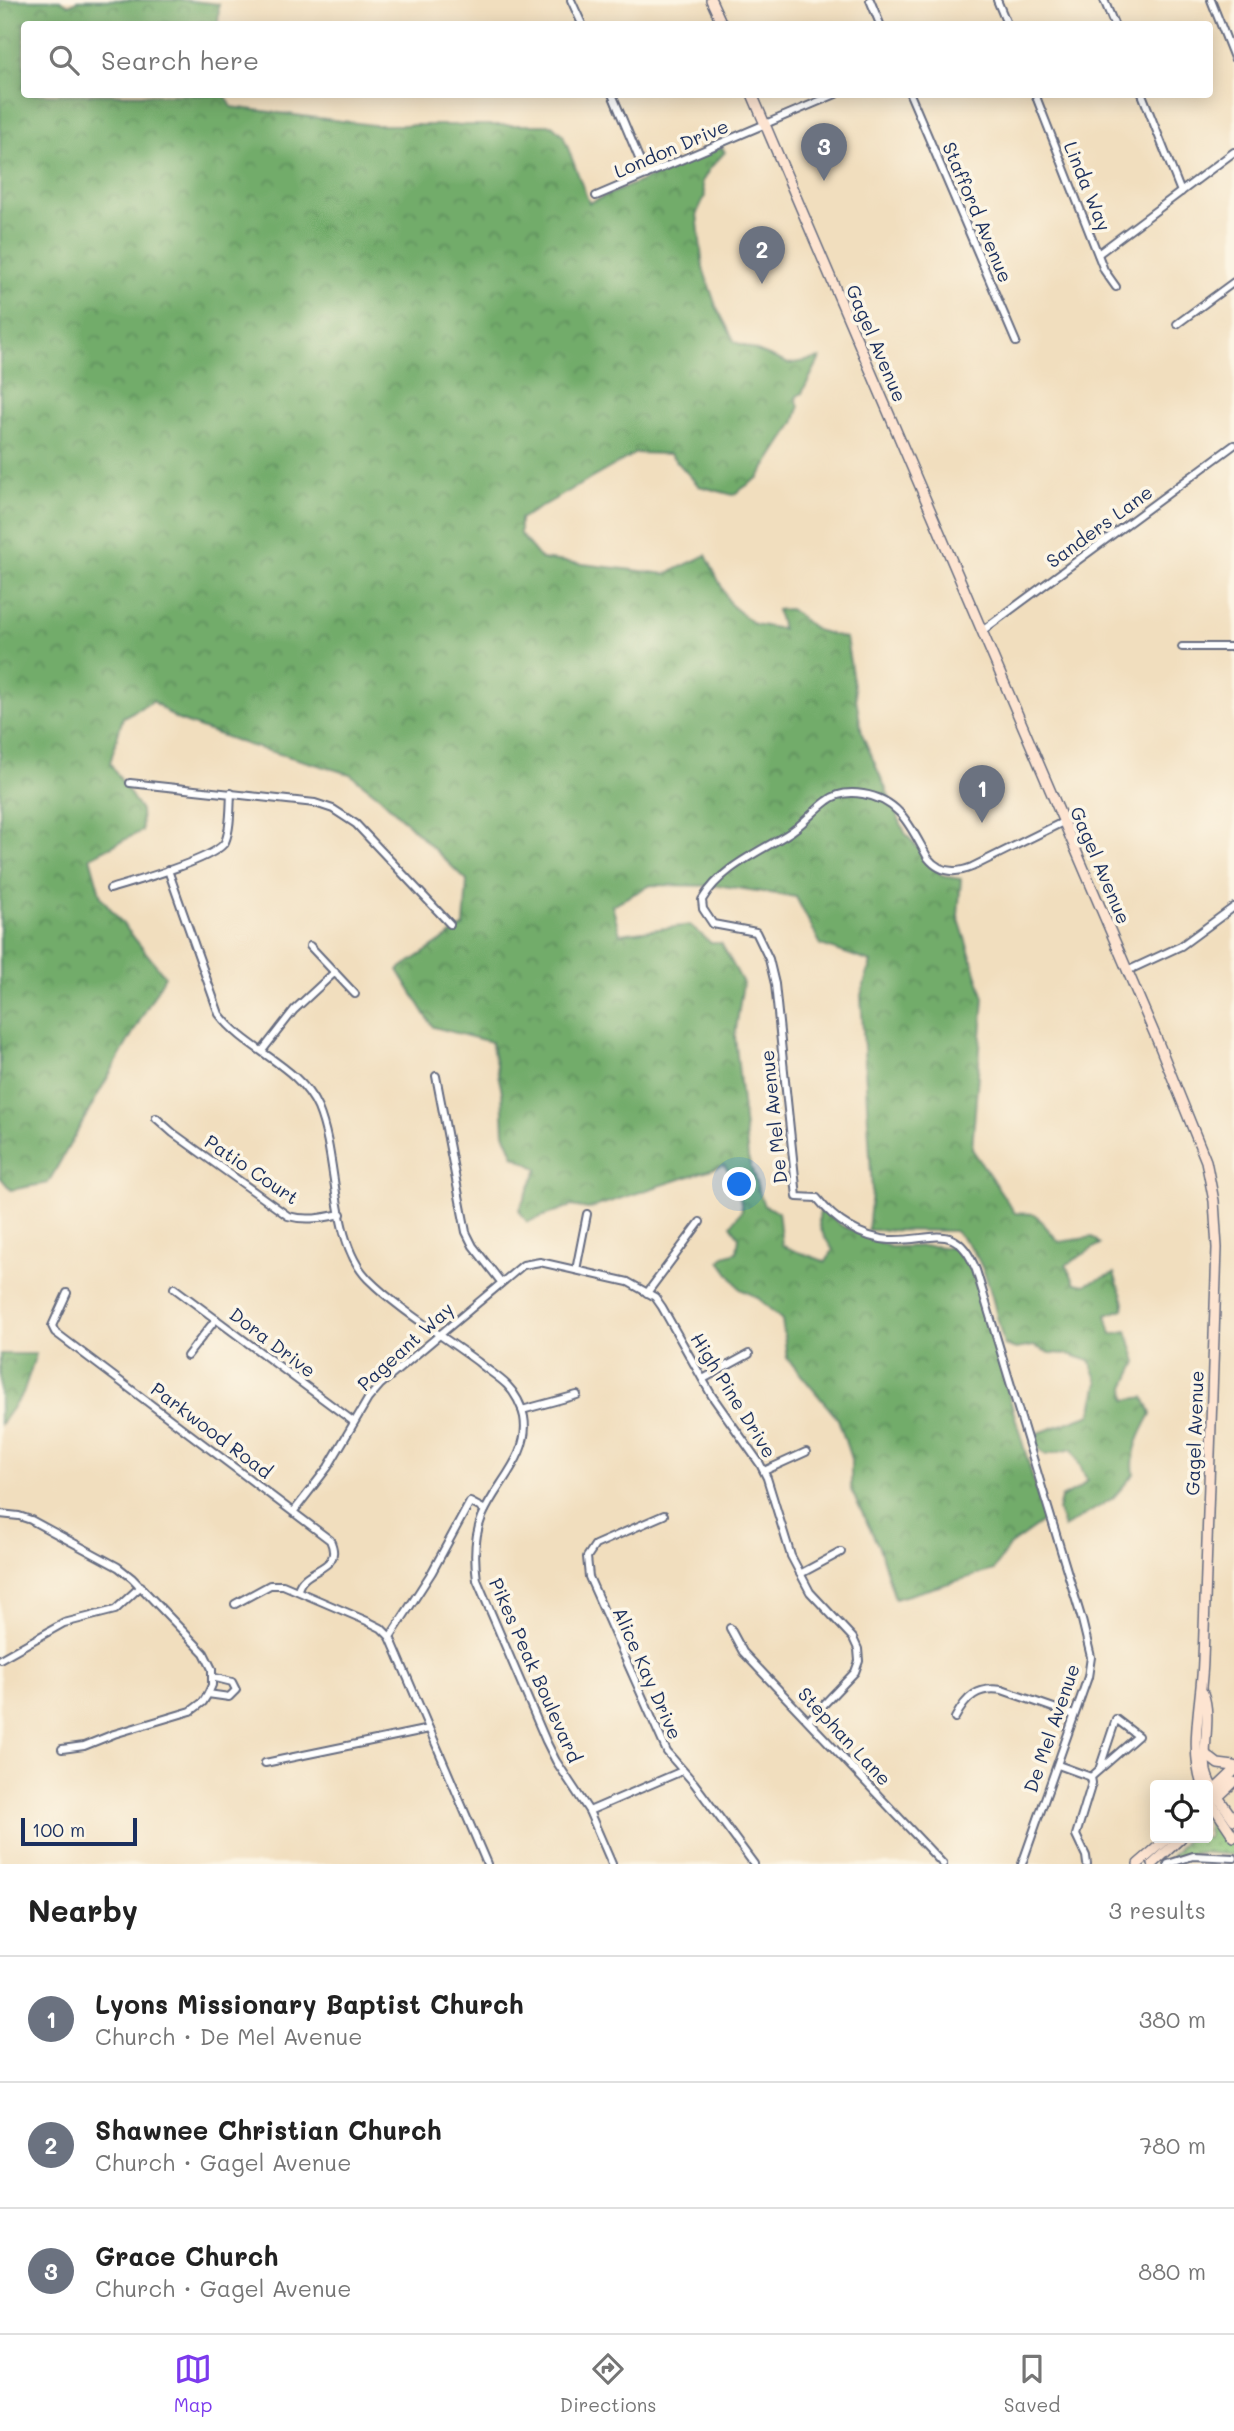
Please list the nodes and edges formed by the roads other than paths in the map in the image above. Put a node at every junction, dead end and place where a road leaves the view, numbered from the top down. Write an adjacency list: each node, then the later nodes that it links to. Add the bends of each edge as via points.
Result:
1 (571, 0): 7 (street)
2 (711, 0): 8 (street)
3 (870, 0): 9 (street)
4 (998, 0): 10 (street)
5 (1104, 0): 11 (street)
6 (1211, 0): 13 (street)
7 (581, 21)
8 (721, 21)
9 (879, 21)
10 (1005, 21)
11 (1113, 21)
12 (1234, 30): 13 (street)
13 (1224, 33): 14 (street)
14 (1234, 58)
15 (614, 98): 23 (street)
16 (754, 98): 21 (street, Gagel Avenue)
17 (827, 98): 21 (street, London Drive)
18 (912, 98): 30 (street, Stafford Avenue)
19 (1037, 98): 26 (street, Linda Way)
20 (1144, 98): 24 (street)
21 (765, 125): 23 (street, London Drive); 32 (street, Gagel Avenue)
22 (1234, 152): 24 (street)
23 (646, 175): 25 (street, London Drive)
24 (1181, 192): 26 (street)
25 (596, 197)
26 (1098, 254): 28 (street, Linda Way)
27 (1234, 282): 29 (street)
28 (1116, 287)
29 (1177, 324)
30 (1016, 342)
31 (1234, 445): 32 (street, Sanders Lane)
32 (982, 631): 37 (street, Gagel Avenue)
33 (1182, 647): 34 (street)
34 (1234, 647)
35 (130, 783): 36 (street)
36 (232, 793): 38 (street, via 226,839 219,850); 41 (street, via 315,803 341,813)
37 (1063, 822): 43 (street, Gagel Avenue); 82 (street, De Mel Avenue, via 972,867 944,871 928,858 898,809 873,796 839,795 828,799 800,827 741,860 715,880 702,900 713,924 756,932 769,959 797,1197 817,1198 841,1222 862,1233 893,1240 948,1236 971,1258 1088,1643 1090,1672)
38 (168, 870): 39 (street); 46 (street, via 215,1007)
39 (110, 889)
40 (1234, 907): 43 (street, via 1181,946)
41 (450, 924)
42 (310, 946): 44 (street)
43 (1127, 971): 80 (street, Gagel Avenue, via 1202,1148 1214,1201 1216,1296)
44 (335, 972): 45 (street); 46 (street, via 294,1010)
45 (355, 994)
46 (262, 1051): 49 (street, via 303,1084 317,1107)
47 (436, 1076): 53 (street, via 466,1232)
48 (156, 1118): 49 (street, Patio Court, via 288,1216)
49 (341, 1214): 58 (street, via 358,1267)
50 (587, 1214): 52 (street)
51 (700, 1222): 56 (street)
52 (576, 1270): 53 (street, High Pine Drive, via 531,1262); 56 (street, High Pine Drive, via 628,1282)
53 (501, 1282): 58 (street, Pageant Way)
54 (174, 1287): 57 (street, Dora Drive)
55 (67, 1293): 68 (street, Parkwood Road, via 52,1326 55,1332)
56 (648, 1293): 61 (street, High Pine Drive, via 662,1307)
57 (216, 1319): 60 (street); 64 (street, Dora Drive)
58 (440, 1334): 63 (street, via 508,1386); 64 (street, Pageant Way, via 380,1385)
59 (749, 1354): 61 (street)
60 (187, 1356)
61 (703, 1379): 66 (street, High Pine Drive)
62 (576, 1395): 63 (street)
63 (522, 1409): 67 (street, Pikes Peak Boulevard, via 523,1445)
64 (354, 1422): 68 (street, Pageant Way, via 328,1467)
65 (806, 1452): 66 (street)
66 (764, 1471): 72 (street, High Pine Drive)
67 (485, 1510): 77 (street, via 470,1502); 102 (street, Pikes Peak Boulevard, via 475,1546 481,1591 546,1741)
68 (294, 1511): 74 (street, Parkwood Road, via 330,1540 334,1550 328,1564 302,1579)
69 (0, 1514): 73 (street, via 31,1520 118,1567)
70 (664, 1515): 92 (street, Alice Kay Drive, via 596,1545 586,1563 659,1739)
71 (841, 1552): 72 (street)
72 (800, 1574): 84 (street, High Pine Drive, via 810,1592 853,1638 860,1655 855,1672)
73 (141, 1586): 78 (street, via 115,1610 64,1623); 79 (street, via 204,1653)
74 (298, 1590): 75 (street, via 277,1584); 77 (street, via 368,1621)
75 (235, 1604)
76 (730, 1628): 84 (street, Stephan Lane, via 743,1652)
77 (390, 1637): 85 (street)
78 (0, 1659)
79 (212, 1677): 81 (street); 81 (street, via 232,1682 236,1690 229,1698)
80 (1202, 1691): 87 (street, Gagel Avenue); 95 (street, Gagel Avenue, via 1197,1751)
81 (208, 1694): 86 (street, via 191,1711)
82 (1074, 1715): 83 (street, via 990,1689 965,1700); 89 (street, De Mel Avenue)
83 (955, 1718)
84 (809, 1720): 111 (street, Stephan Lane)
85 (429, 1729): 88 (street); 108 (street)
86 (62, 1749)
87 (1205, 1754): 90 (street, via 1218,1764); 96 (street, Gagel Avenue)
88 (265, 1763)
89 (1058, 1765): 94 (street); 112 (street, De Mel Avenue)
90 (1234, 1766)
91 (1099, 1770): 91 (street, via 1138,1736 1116,1719 1113,1726); 94 (street)
92 (682, 1771): 102 (street); 110 (street, Alice Kay Drive)
93 (1234, 1771): 98 (street)
94 (1091, 1777): 113 (street, via 1076,1835)
95 (1201, 1780)
96 (1208, 1780)
97 (1234, 1782): 99 (street)
98 (1213, 1797)
99 (1213, 1798)
100 (1213, 1801): 103 (street)
101 (1213, 1802): 104 (street)
102 (589, 1811): 109 (street, Pikes Peak Boulevard)
103 (1234, 1820)
104 (1234, 1837)
105 (1162, 1843): 114 (street)
106 (1176, 1843): 115 (street)
107 (1234, 1858): 116 (street, via 1193,1856)
108 (487, 1864)
109 (612, 1864)
110 (754, 1864)
111 (943, 1864)
112 (1022, 1864)
113 (1087, 1864)
114 (1138, 1864)
115 (1153, 1864)
116 (1168, 1864)

